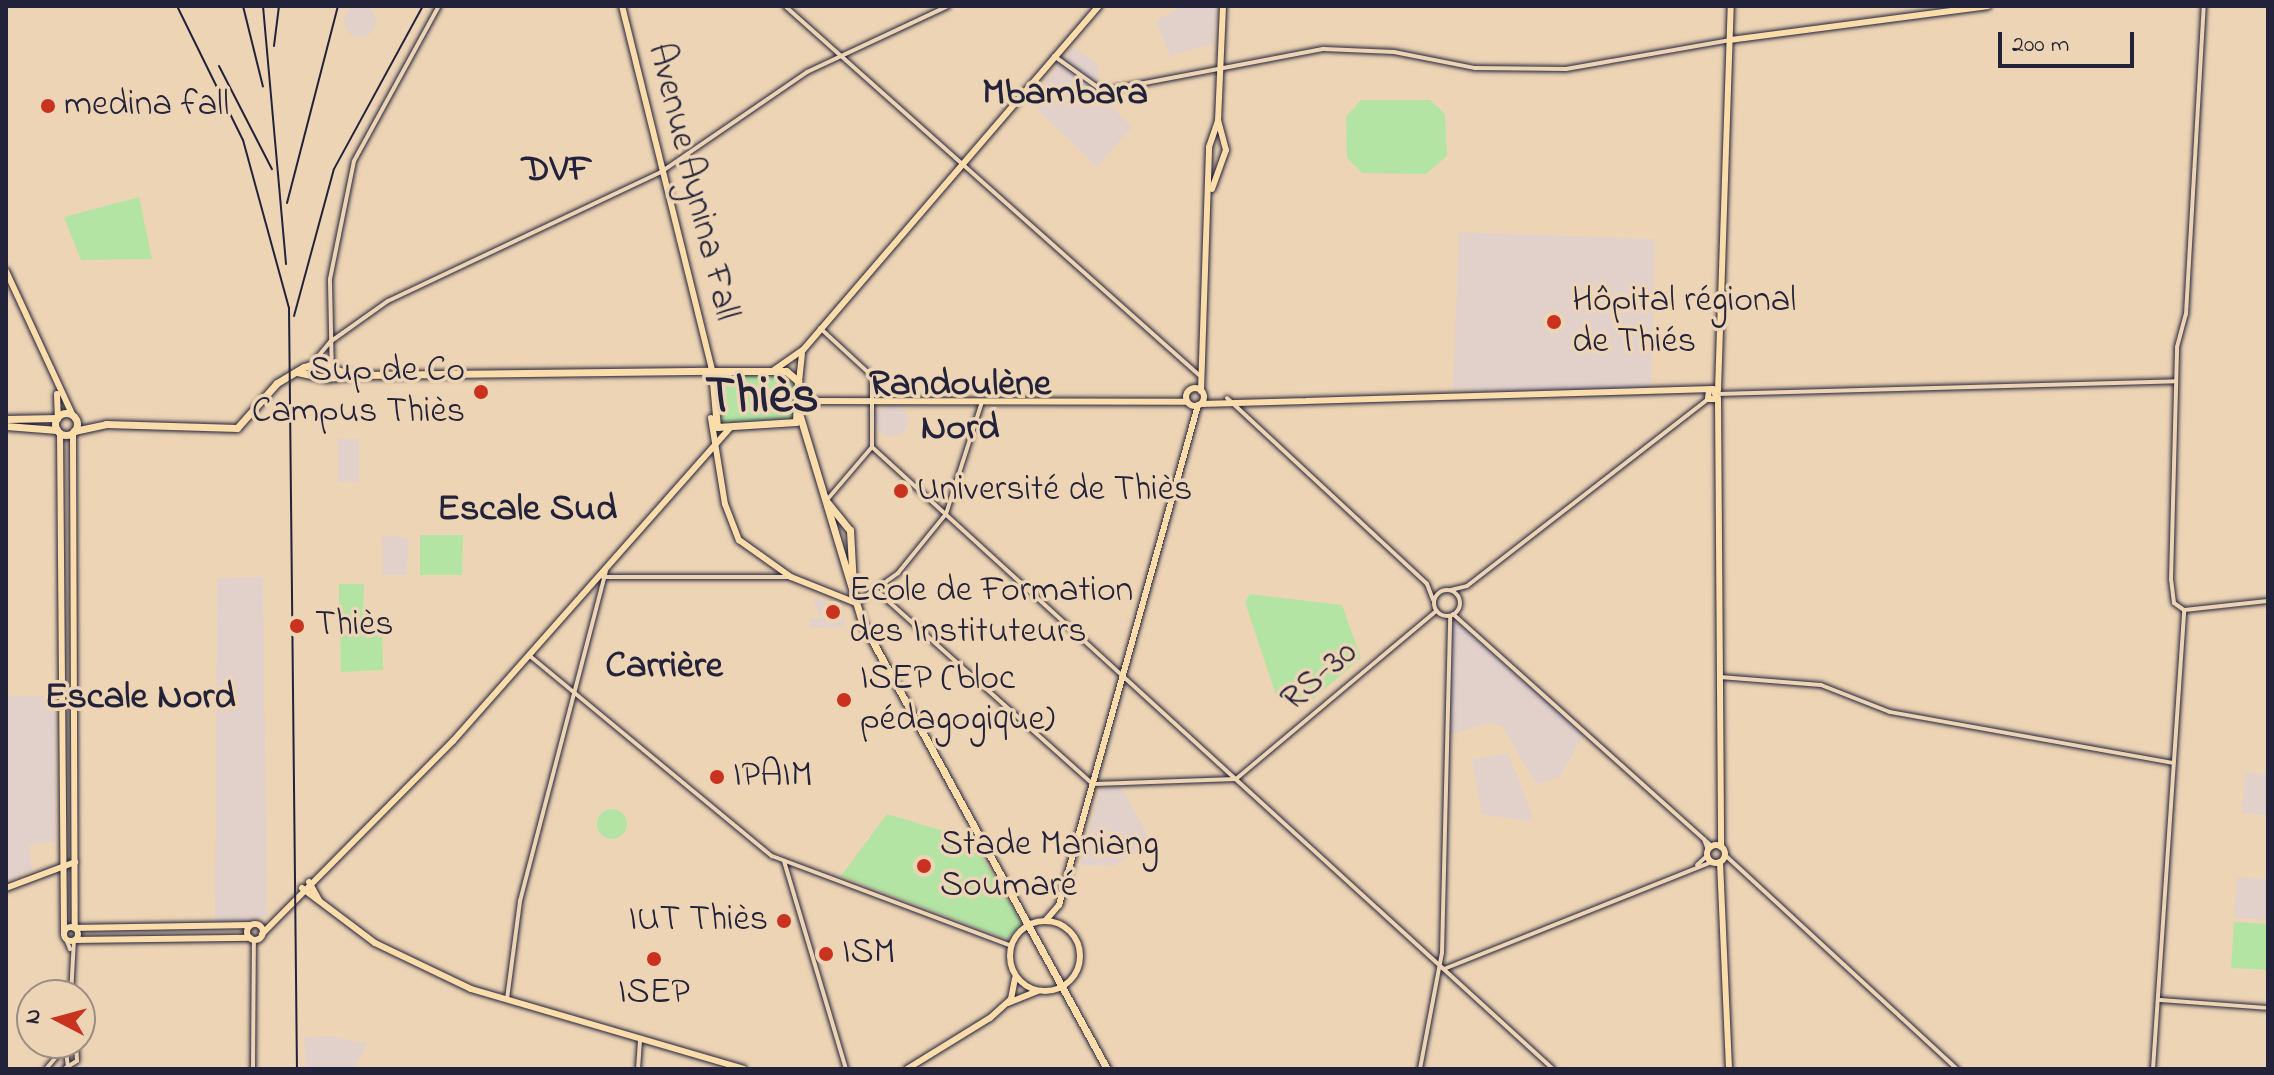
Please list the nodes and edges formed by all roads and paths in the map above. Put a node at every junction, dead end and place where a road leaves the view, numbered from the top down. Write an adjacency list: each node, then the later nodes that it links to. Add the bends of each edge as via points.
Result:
1 (439, 6): 20 (street, via 354,161 333,256)
2 (622, 6): 16 (main road, Avenue Aynina Fall)
3 (785, 6): 11 (street)
4 (948, 6): 11 (street)
5 (1099, 6): 12 (main road)
6 (1223, 6): 13 (main road)
7 (1731, 6): 10 (main road)
8 (1988, 6): 10 (main road)
9 (2204, 6): 31 (street)
10 (1730, 40): 13 (street, via 1566,69 1465,67 1394,52 1324,49); 36 (main road)
11 (842, 55): 15 (street); 16 (street, via 770,95)
12 (1054, 56): 13 (street, via 1096,91); 15 (main road)
13 (1219, 70): 14 (main road)
14 (1218, 121): 17 (main road, via 1209,147); 17 (main road, via 1226,150)
15 (966, 167): 19 (main road); 27 (street)
16 (661, 172): 20 (street, via 400,294); 24 (main road, Avenue Aynina Fall)
17 (1212, 189): 27 (main road)
18 (6, 271): 34 (main road)
19 (820, 328): 21 (main road); 39 (street, via 869,371)
20 (330, 342): 22 (street); 23 (street)
21 (803, 350): 25 (main road); 32 (main road)
22 (314, 363): 23 (highway); 26 (highway); 29 (street)
23 (332, 369): 28 (highway); 30 (street)
24 (712, 371): 25 (highway); 28 (highway); 47 (highway)
25 (771, 371): 32 (highway, via 794,374)
26 (297, 372): 29 (highway); 50 (highway, via 277,383 250,418 231,428)
27 (1198, 374): 33 (main road); 35 (main road)
28 (354, 375): 30 (highway)
29 (314, 377): 30 (highway)
30 (332, 378)
31 (2177, 381): 36 (street); 72 (street, via 2171,580 2174,603)
32 (799, 387): 41 (highway)
33 (1189, 390): 35 (main road); 37 (main road); 42 (main road)
34 (57, 391): 45 (main road); 46 (main road)
35 (1202, 392): 38 (main road); 43 (main road)
36 (1712, 395): 38 (main road); 64 (street); 79 (main road, via 1717,413)
37 (1165, 398): 40 (main road); 42 (main road)
38 (1226, 398): 43 (main road); 63 (street)
39 (873, 400): 40 (main road); 41 (main road); 57 (street)
40 (982, 400): 60 (street)
41 (799, 401): 44 (highway)
42 (1188, 403): 43 (main road); 48 (main road)
43 (1200, 404): 48 (main road)
44 (799, 413): 53 (highway, via 794,425); 56 (highway)
45 (73, 415): 46 (highway); 50 (highway); 55 (highway)
46 (57, 418): 49 (highway); 54 (highway)
47 (711, 418): 52 (highway); 58 (main road)
48 (1190, 418): 78 (main road)
49 (6, 419)
50 (106, 424): 55 (highway)
51 (6, 426): 54 (highway)
52 (730, 428): 53 (highway); 58 (main road)
53 (779, 428): 56 (highway)
54 (59, 432): 55 (highway); 87 (main road)
55 (74, 432): 86 (main road)
56 (804, 444): 59 (highway)
57 (872, 447): 59 (street); 60 (street)
58 (714, 448): 61 (main road); 62 (main road, via 739,540)
59 (826, 501): 65 (highway); 65 (highway, via 850,530)
60 (946, 514): 67 (street); 78 (street)
61 (600, 577): 62 (street); 77 (main road); 80 (street, via 603,586)
62 (791, 577): 70 (main road)
63 (1427, 584): 66 (street); 68 (street)
64 (1467, 586): 66 (street); 71 (street)
65 (852, 587): 70 (highway)
66 (1448, 590): 68 (street); 71 (street)
67 (878, 592): 70 (street); 83 (street)
68 (1433, 600): 73 (street)
69 (2268, 601): 72 (street)
70 (856, 603): 96 (highway)
71 (1460, 603): 74 (street); 75 (street)
72 (2184, 610): 81 (street)
73 (1438, 613): 74 (street); 76 (street); 82 (street, RS-30)
74 (1452, 615): 75 (street); 76 (street)
75 (1465, 620): 84 (street, via 1703,837)
76 (1446, 628): 103 (street)
77 (530, 656): 80 (street); 88 (main road)
78 (1123, 676): 82 (street); 83 (main road)
79 (1720, 677): 81 (street, via 1821,685 1890,712); 84 (main road, via 1723,829)
80 (577, 695): 85 (street, via 764,851); 108 (street, via 520,901)
81 (2173, 763): 109 (street)
82 (1236, 779): 83 (street); 103 (street)
83 (1093, 784): 92 (main road)
84 (1716, 855): 103 (street); 121 (main road, via 1724,883); 122 (street, via 1734,865)
85 (784, 861): 102 (street); 116 (street)
86 (75, 865): 87 (main road); 98 (main road)
87 (61, 868): 89 (main road); 100 (main road)
88 (309, 882): 90 (main road); 91 (main road)
89 (6, 888)
90 (302, 888): 91 (main road); 93 (main road)
91 (319, 900): 108 (main road, via 387,950)
92 (1059, 905): 94 (main road); 97 (main road)
93 (275, 916): 95 (main road); 99 (main road)
94 (1046, 920): 96 (main road); 97 (main road)
95 (254, 925): 98 (main road); 99 (main road); 101 (main road)
96 (1026, 925): 102 (main road); 106 (highway)
97 (1063, 925): 106 (main road, via 1080,958)
98 (75, 928): 100 (main road); 100 (main road)
99 (262, 934): 101 (main road)
100 (70, 938): 101 (main road); 105 (street)
101 (252, 939): 113 (street)
102 (1011, 946): 104 (main road)
103 (1443, 967): 119 (street); 120 (street)
104 (1015, 975): 107 (main road); 110 (main road)
105 (71, 979)
106 (1061, 987): 107 (main road); 118 (highway)
107 (1039, 991): 110 (main road)
108 (507, 1000): 112 (main road)
109 (2158, 1000): 111 (street); 123 (street)
110 (1008, 1003): 117 (main road)
111 (2268, 1008)
112 (640, 1037): 114 (street); 115 (main road)
113 (253, 1069)
114 (638, 1069)
115 (744, 1069)
116 (846, 1069)
117 (907, 1069)
118 (1107, 1069)
119 (1420, 1069)
120 (1553, 1069)
121 (1729, 1069)
122 (1957, 1069)
123 (2153, 1069)

